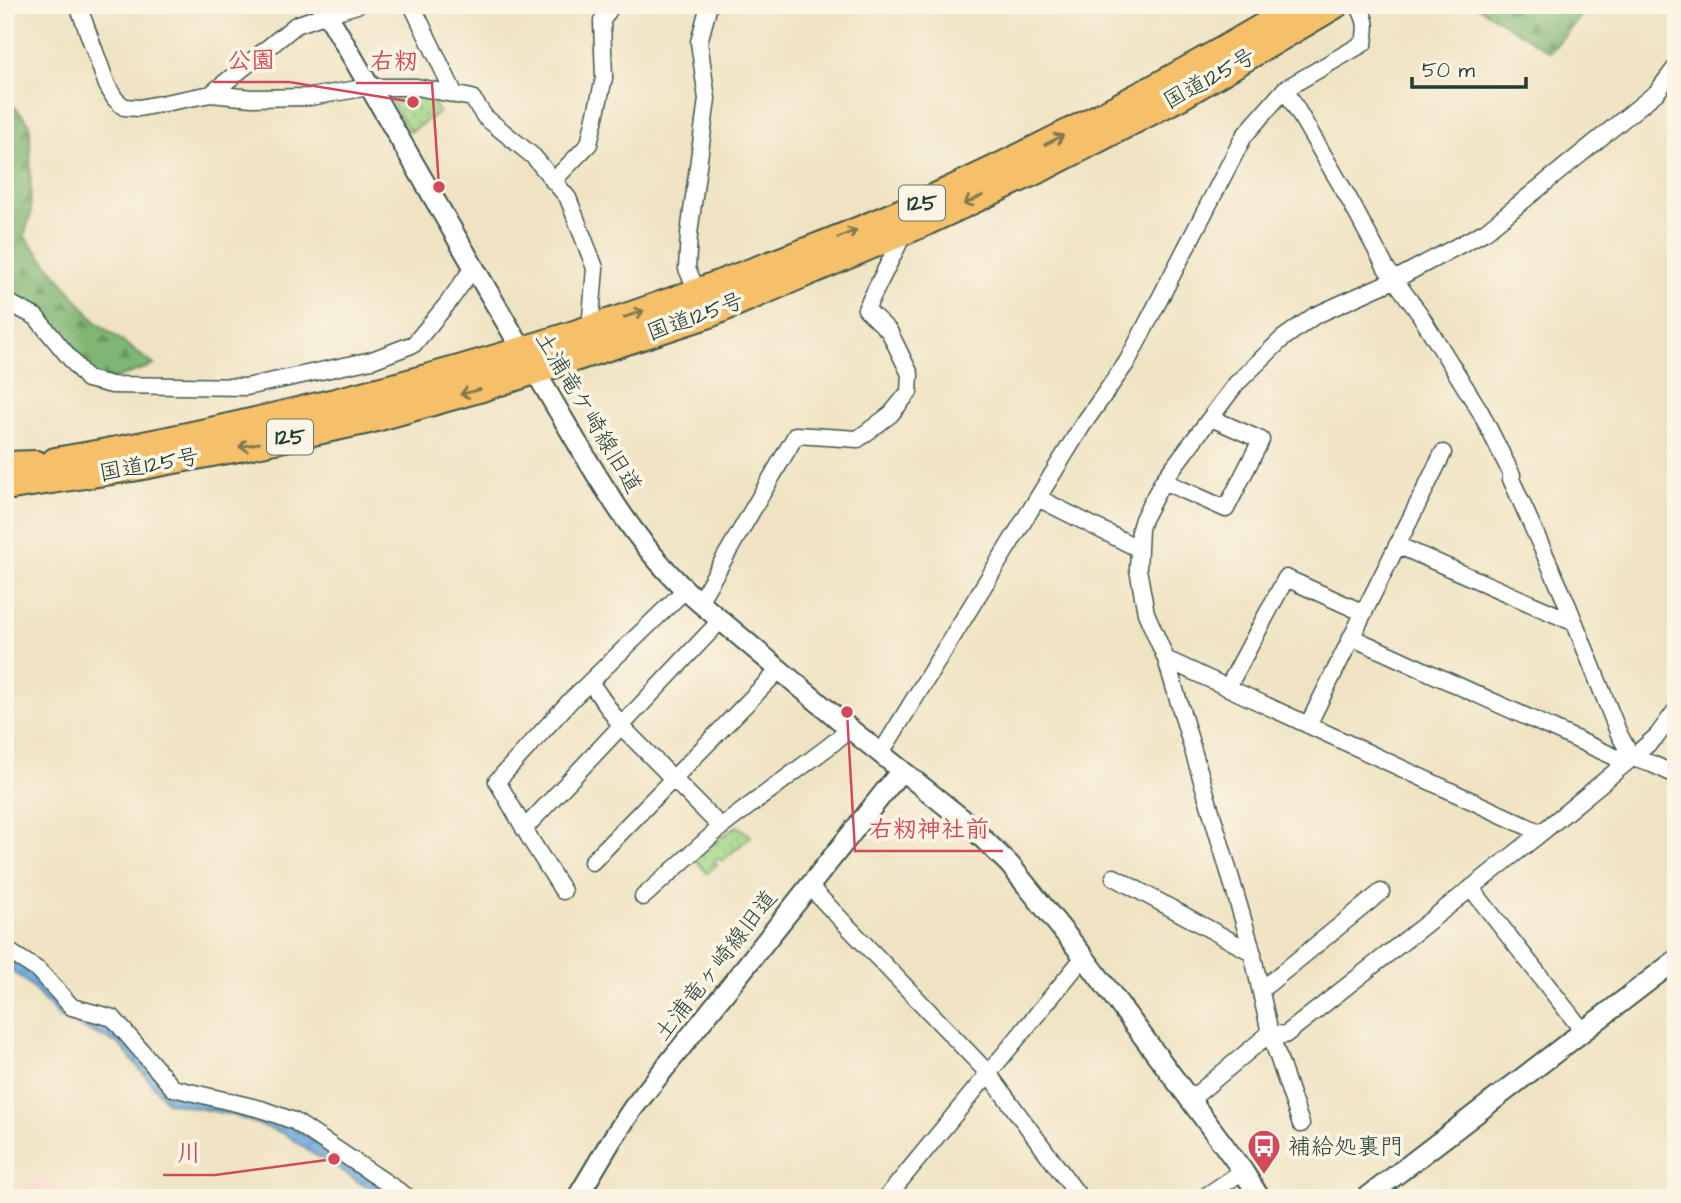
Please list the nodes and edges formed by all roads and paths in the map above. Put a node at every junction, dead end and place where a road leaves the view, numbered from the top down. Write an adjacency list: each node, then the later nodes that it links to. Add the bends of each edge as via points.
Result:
1 (78, 5): 13 (street, via 107,85 124,107)
2 (357, 5): 8 (street)
3 (412, 5): 14 (street)
4 (611, 5): 15 (street, via 602,21 604,78 589,144)
5 (709, 5): 19 (street, via 699,42 707,99 687,270)
6 (1300, 5): 19 (highway, 国道125号 / 125, one-way to 6, via 918,205 1034,150 1170,80)
7 (1335, 5): 16 (highway, 国道125号 / 125, one-way to 16, via 1179,97)
8 (325, 9): 11 (street, 土浦竜ケ崎線旧道); 13 (street, via 296,25)
9 (1361, 11): 12 (street, via 1367,27 1364,43)
10 (1676, 67): 18 (street, via 1657,92 1486,231)
11 (369, 87): 13 (street, via 310,97); 14 (street, via 417,87); 17 (street, 土浦竜ケ崎線旧道)
12 (1285, 89): 18 (street); 29 (street, via 1244,136 1127,362)
13 (211, 94)
14 (455, 95): 15 (street, via 472,98 485,117 534,157)
15 (553, 181): 21 (street, via 568,198 594,268)
16 (904, 231): 22 (highway, 国道125号 / 125, via 707,315); 32 (street, via 866,309 889,331 910,374 909,392 891,414 858,439 796,435)
17 (473, 268): 20 (street, via 414,344 372,360 246,387 112,385 88,379 37,317); 22 (street, 土浦竜ケ崎線旧道)
18 (1394, 280): 23 (street, via 1314,316 1282,339 1236,384); 35 (street, via 1480,411)
19 (698, 292): 21 (highway, 国道125号 / 125, one-way to 19)
20 (5, 301)
21 (590, 330): 22 (highway, 国道125号 / 125)
22 (529, 361): 26 (highway, 国道125号 / 125); 32 (street, 土浦竜ケ崎線旧道, via 629,525)
23 (1211, 418): 27 (street); 27 (street, via 1261,440 1226,509)
24 (1443, 453): 30 (street)
25 (5, 467): 26 (highway)
26 (38, 473): 28 (highway)
27 (1163, 481): 31 (street, via 1143,519)
28 (5, 489)
29 (1038, 498): 31 (street); 45 (street)
30 (1397, 545): 33 (street); 35 (street)
31 (1139, 549): 37 (street, via 1146,613)
32 (692, 596): 34 (street, 土浦竜ケ崎線旧道); 39 (street)
33 (1364, 613): 36 (street); 40 (street, via 1286,578)
34 (720, 621): 38 (street, 土浦竜ケ崎線旧道); 43 (street)
35 (1575, 624): 46 (street)
36 (1351, 637): 42 (street); 46 (street)
37 (1166, 659): 40 (street); 61 (street)
38 (779, 670): 44 (street, 土浦竜ケ崎線旧道); 49 (street)
39 (590, 682): 43 (street); 51 (street, via 497,781)
40 (1227, 687): 42 (street)
41 (1676, 710): 46 (street, via 1657,736)
42 (1308, 725): 52 (street)
43 (621, 726): 49 (street); 51 (street)
44 (850, 729): 45 (street, 土浦竜ケ崎線旧道); 50 (street)
45 (881, 753): 47 (street, 土浦竜ケ崎線旧道)
46 (1629, 760): 48 (street); 52 (street)
47 (901, 771): 55 (street, 土浦竜ヶ崎線旧道); 62 (street, 土浦竜ケ崎線旧道, via 965,821 1010,865)
48 (1676, 775)
49 (674, 779): 50 (street); 53 (street)
50 (722, 827): 59 (street)
51 (524, 829): 57 (street)
52 (1541, 833): 56 (street)
53 (592, 862)
54 (1114, 877): 61 (street)
55 (809, 886): 67 (street); 72 (street, 土浦竜ヶ崎線旧道, via 633,1108)
56 (1471, 888): 65 (street); 66 (street, via 1285,1035)
57 (564, 891)
58 (1381, 892): 64 (street)
59 (643, 897)
60 (5, 949): 71 (street, via 38,970 72,1007 113,1018 173,1088 294,1121)
61 (1252, 953): 64 (street)
62 (1084, 957): 67 (street); 68 (street, 土浦竜ケ崎線旧道)
63 (1676, 960): 65 (street)
64 (1261, 990): 66 (street)
65 (1583, 1031): 77 (street)
66 (1270, 1032): 68 (street); 69 (street)
67 (988, 1073): 73 (street); 74 (street)
68 (1190, 1100): 70 (street, 土浦竜ケ崎線旧道)
69 (1301, 1124)
70 (1243, 1171): 75 (street); 76 (street, 土浦竜ケ崎線旧道)
71 (409, 1198)
72 (577, 1198)
73 (886, 1198)
74 (1080, 1198)
75 (1203, 1198)
76 (1260, 1198)
77 (1366, 1198)

